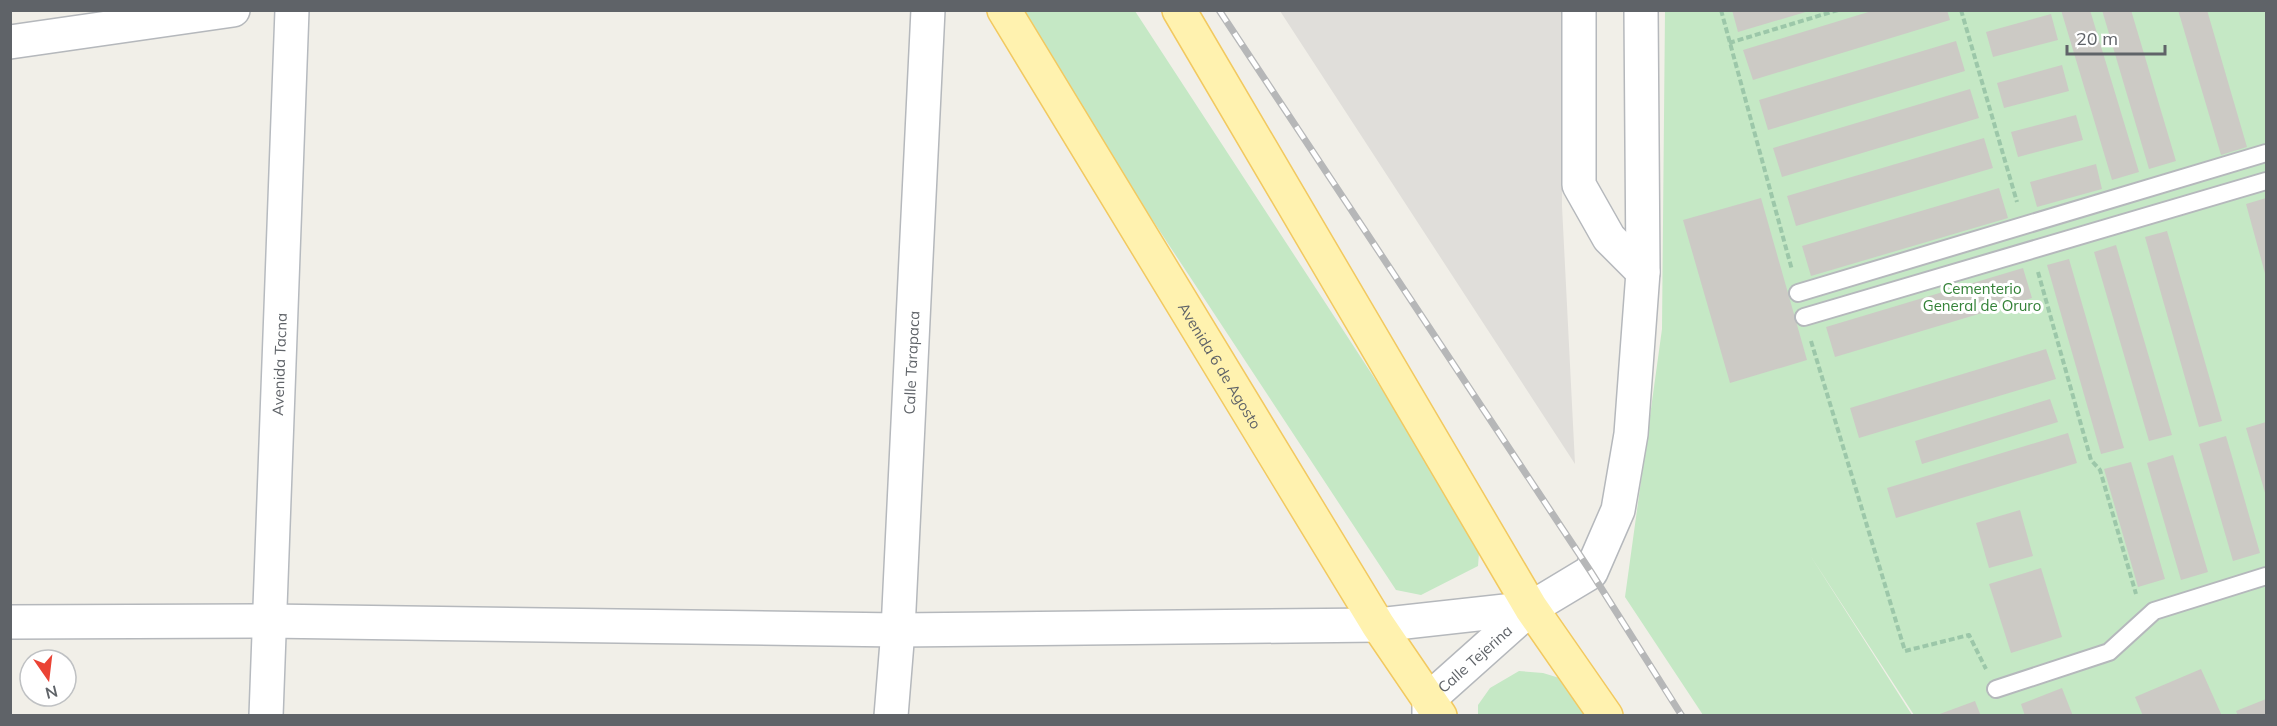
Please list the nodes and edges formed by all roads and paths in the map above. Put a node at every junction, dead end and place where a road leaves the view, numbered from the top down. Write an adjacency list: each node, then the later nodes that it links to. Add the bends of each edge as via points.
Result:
1 (233, 10): 11 (street)
2 (292, 10): 23 (street, Avenida Tacna)
3 (928, 10): 26 (street, Calle Tarapaca)
4 (1004, 10): 25 (main road, Avenida 6 de Agosto)
5 (1179, 10): 21 (main road)
6 (1579, 10): 17 (street, via 1579,185 1610,238)
7 (1641, 10): 17 (street)
8 (1720, 10): 12 (path)
9 (1838, 10): 12 (path)
10 (1961, 10): 15 (path)
11 (10, 42)
12 (1729, 43): 18 (path)
13 (2266, 153): 15 (lane)
14 (2266, 181): 16 (lane)
15 (2024, 226): 18 (lane)
16 (2031, 250): 19 (lane); 22 (path, via 2091,460 2100,470 2136,595)
17 (1643, 272): 21 (street, via 1630,434 1618,510 1590,572)
18 (1798, 293)
19 (1804, 317): 27 (path, via 1905,651 1969,635)
20 (2266, 576): 22 (lane)
21 (1531, 608): 25 (street); 28 (street, Calle Tejerina); 31 (main road)
22 (2154, 610): 27 (lane, via 2109,652)
23 (268, 621): 24 (street); 26 (street); 29 (street, Avenida Tacna)
24 (10, 622)
25 (1378, 625): 26 (street); 28 (main road, Avenida 6 de Agosto)
26 (898, 630): 30 (street, Calle Tarapaca)
27 (1996, 689)
28 (1433, 710)
29 (266, 716)
30 (891, 716)
31 (1606, 716)

